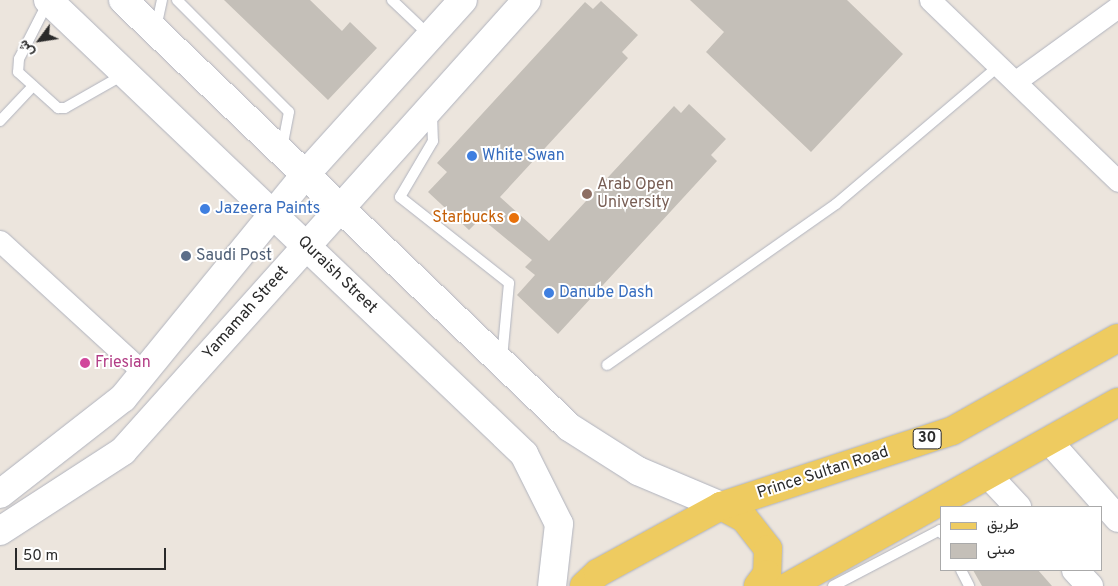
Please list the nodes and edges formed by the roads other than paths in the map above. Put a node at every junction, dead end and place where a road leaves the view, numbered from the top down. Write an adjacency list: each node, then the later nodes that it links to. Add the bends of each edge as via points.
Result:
1 (48, 0): 13 (main road, Quraish Street); 15 (lane, via 17,66 18,72)
2 (123, 0): 10 (main road)
3 (162, 0): 10 (lane)
4 (177, 0): 18 (lane, via 289,112)
5 (392, 0): 11 (lane)
6 (463, 0): 11 (main road)
7 (527, 0): 16 (main road, Yamamah Street)
8 (930, 0): 12 (street)
9 (1118, 6): 14 (street)
10 (155, 31): 18 (main road)
11 (430, 36): 19 (main road)
12 (999, 66): 14 (street); 27 (lane, via 836,204)
13 (125, 74): 15 (lane, via 65,108 52,105); 22 (main road, Quraish Street)
14 (1016, 82): 20 (street)
15 (33, 86): 17 (lane)
16 (431, 105): 21 (main road, Yamamah Street); 26 (lane, via 433,140 400,198 509,283)
17 (0, 120)
18 (281, 151): 19 (main road)
19 (304, 176): 21 (main road); 22 (main road)
20 (1118, 181)
21 (338, 208): 24 (main road, Yamamah Street); 26 (main road)
22 (274, 214): 24 (main road, Quraish Street); 28 (main road)
23 (0, 241): 28 (street)
24 (307, 246): 40 (main road, Yamamah Street, via 123,451); 43 (main road, Quraish Street, via 524,454 559,524)
25 (1118, 338): 33 (main road, Prince Sultan Road / 30, via 952,431)
26 (502, 364): 33 (main road, via 569,427 638,471)
27 (608, 365)
28 (144, 372): 32 (main road, via 124,398)
29 (1118, 402): 30 (main road)
30 (1049, 441): 31 (main road); 37 (street)
31 (988, 475): 34 (main road); 35 (street)
32 (0, 494)
33 (721, 506): 44 (main road, Prince Sultan Road / 30, via 598,573); 45 (main road, via 744,518 768,549 767,574)
34 (949, 506)
35 (1017, 506)
36 (940, 513): 38 (main road)
37 (1118, 519)
38 (929, 522): 39 (lane); 46 (main road); 47 (lane)
39 (940, 530)
40 (0, 531)
41 (962, 571): 48 (lane)
42 (1076, 571): 49 (street)
43 (552, 586)
44 (584, 586)
45 (758, 586)
46 (789, 586)
47 (833, 586)
48 (969, 586)
49 (1090, 586)

